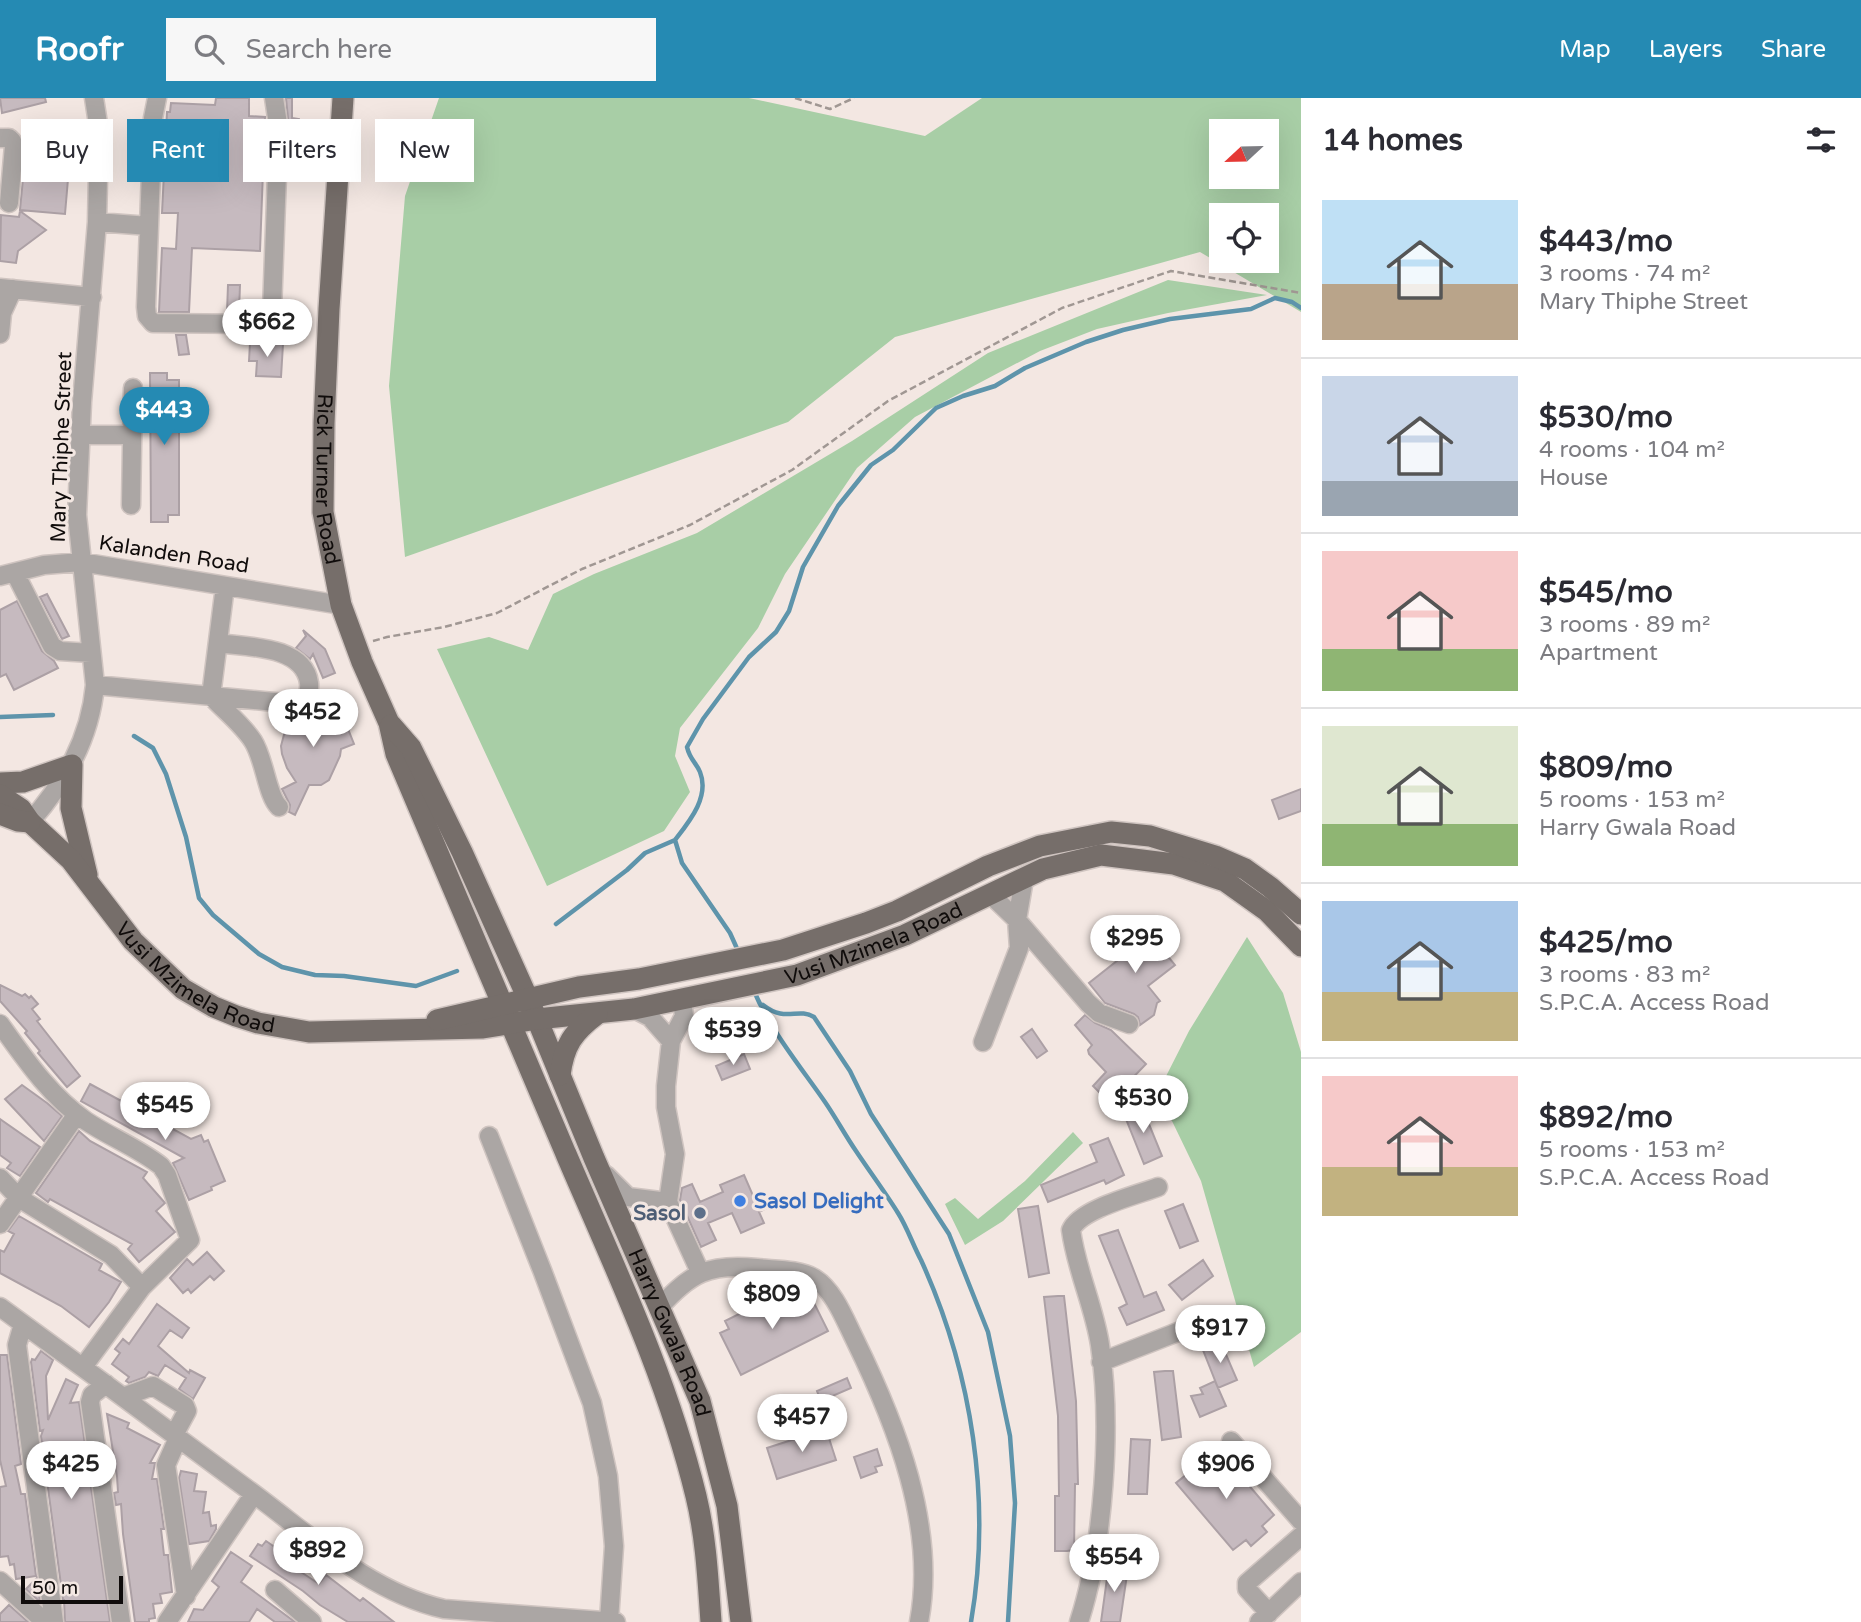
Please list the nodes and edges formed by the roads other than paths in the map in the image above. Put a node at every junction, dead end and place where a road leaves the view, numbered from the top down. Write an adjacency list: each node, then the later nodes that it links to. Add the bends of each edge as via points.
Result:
1 (94, 98): 7 (street, Mary Thiphe Street, via 99,130)
2 (157, 98): 8 (street, via 152,118)
3 (274, 98): 8 (street, via 278,147 274,289 266,320 250,324 153,323 146,307)
4 (344, 98): 19 (main road, Rick Turner Road, via 329,309 323,512)
5 (0, 138): 6 (street, via 9,138 13,146)
6 (9, 203)
7 (97, 222): 8 (street); 10 (street, Mary Thiphe Street)
8 (149, 226)
9 (6, 289): 10 (street); 11 (street)
10 (92, 297): 13 (street, Mary Thiphe Street)
11 (0, 334)
12 (133, 388): 14 (street)
13 (80, 435): 14 (street); 16 (street, Mary Thiphe Street)
14 (132, 435): 15 (street)
15 (131, 505)
16 (80, 562): 17 (street, Kalanden Road); 18 (street, Kalanden Road); 21 (street, Mary Thiphe Street)
17 (7, 574): 21 (street, via 52,646 60,651)
18 (225, 586): 19 (street, Kalanden Road); 20 (street)
19 (341, 605): 24 (main road, Rick Turner Road)
20 (218, 643): 23 (street); 23 (street, via 292,657 309,683 306,705)
21 (91, 653): 22 (street, Mary Thiphe Street)
22 (95, 685): 23 (street); 25 (street, Mary Thiphe Street, via 88,727)
23 (211, 696): 28 (street, via 253,741)
24 (390, 723): 37 (main road, Rick Turner Road, via 411,748); 38 (main road, Rick Turner Road, via 396,754)
25 (72, 765): 26 (main road, via 23,782); 30 (street, Mary Thiphe Street); 32 (main road, via 71,808)
26 (0, 783)
27 (0, 795): 30 (main road, Vusi Mzimela Road, via 21,809)
28 (279, 807)
29 (0, 814): 30 (main road, Vusi Mzimela Road)
30 (30, 822): 32 (main road, Vusi Mzimela Road)
31 (1024, 879): 33 (main road, Vusi Mzimela Road); 35 (street); 36 (main road, Vusi Mzimela Road, via 1043,869 1101,855 1174,864 1225,881 1267,911)
32 (90, 883): 49 (main road, Vusi Mzimela Road, via 151,960 183,989 214,1007 258,1023 310,1032)
33 (991, 895): 35 (street); 41 (main road, Vusi Mzimela Road, via 879,946 797,975)
34 (1301, 914): 39 (main road, Vusi Mzimela Road, via 1245,869 1215,856 1150,836 1111,832 1040,846 866,923 783,950)
35 (1017, 919): 48 (street, via 1088,1003 1099,1013); 51 (street, via 1019,948)
36 (1301, 946)
37 (512, 963): 39 (main road, via 539,981); 40 (main road, Rick Turner Road)
38 (487, 970): 43 (main road, Rick Turner Road); 45 (main road, via 477,994)
39 (579, 987): 40 (main road, Vusi Mzimela Road)
40 (527, 999): 43 (main road, Vusi Mzimela Road); 46 (main road, Rick Turner Road)
41 (682, 999): 42 (main road, Vusi Mzimela Road); 50 (street, via 684,1016)
42 (634, 1009): 44 (main road, Vusi Mzimela Road); 50 (street, via 650,1017)
43 (507, 1014): 45 (main road, Vusi Mzimela Road); 46 (main road, Vusi Mzimela Road); 49 (main road, Vusi Mzimela Road, via 483,1028); 89 (main road, Harry Gwala Road, via 620,1279 680,1438 697,1498)
44 (597, 1014): 46 (main road, Vusi Mzimela Road); 52 (main road, via 566,1046)
45 (449, 1017): 49 (main road, Vusi Mzimela Road)
46 (537, 1019): 52 (main road, Harry Gwala Road)
47 (0, 1024): 53 (street, via 33,1070)
48 (1129, 1024)
49 (411, 1028)
50 (671, 1041): 59 (street, via 666,1107 675,1161)
51 (983, 1042)
52 (560, 1077): 55 (main road, Harry Gwala Road)
53 (77, 1114): 58 (street); 62 (street, via 153,1160 167,1175 190,1240)
54 (489, 1136): 82 (street, via 592,1403 608,1476 614,1546)
55 (594, 1158): 59 (street, via 628,1197); 64 (main road, Harry Gwala Road)
56 (0, 1178): 58 (street)
57 (1158, 1187): 67 (street, via 1094,1211 1071,1230)
58 (19, 1198): 60 (street); 62 (street, via 111,1255)
59 (668, 1202): 61 (street)
60 (0, 1224)
61 (700, 1272): 64 (street); 91 (street, via 750,1268 805,1274 822,1285 839,1308 904,1457 923,1565)
62 (142, 1286): 68 (street)
63 (0, 1307): 66 (street)
64 (659, 1308): 90 (main road, Harry Gwala Road, via 700,1401 720,1470)
65 (1211, 1319): 67 (street)
66 (23, 1324): 68 (street); 84 (street, via 17,1345)
67 (1101, 1362): 92 (street, via 1102,1500 1090,1583)
68 (83, 1367): 69 (street)
69 (106, 1384): 70 (street); 85 (street, via 90,1398)
70 (123, 1397): 71 (street); 71 (street, via 153,1385 185,1406)
71 (176, 1436): 73 (street); 79 (street, via 166,1465)
72 (1231, 1441): 74 (street)
73 (254, 1494): 79 (street); 81 (street, via 393,1593 444,1609)
74 (1301, 1521)
75 (1301, 1536): 80 (street, via 1247,1583)
76 (0, 1581): 83 (street)
77 (1301, 1582): 80 (street)
78 (275, 1590): 87 (street)
79 (186, 1596): 86 (street)
80 (1264, 1617)
81 (524, 1618): 82 (street)
82 (609, 1621): 88 (street)
83 (46, 1622)
84 (54, 1622)
85 (121, 1622)
86 (167, 1622)
87 (312, 1622)
88 (616, 1622)
89 (710, 1622)
90 (741, 1622)
91 (919, 1622)
92 (1079, 1622)

